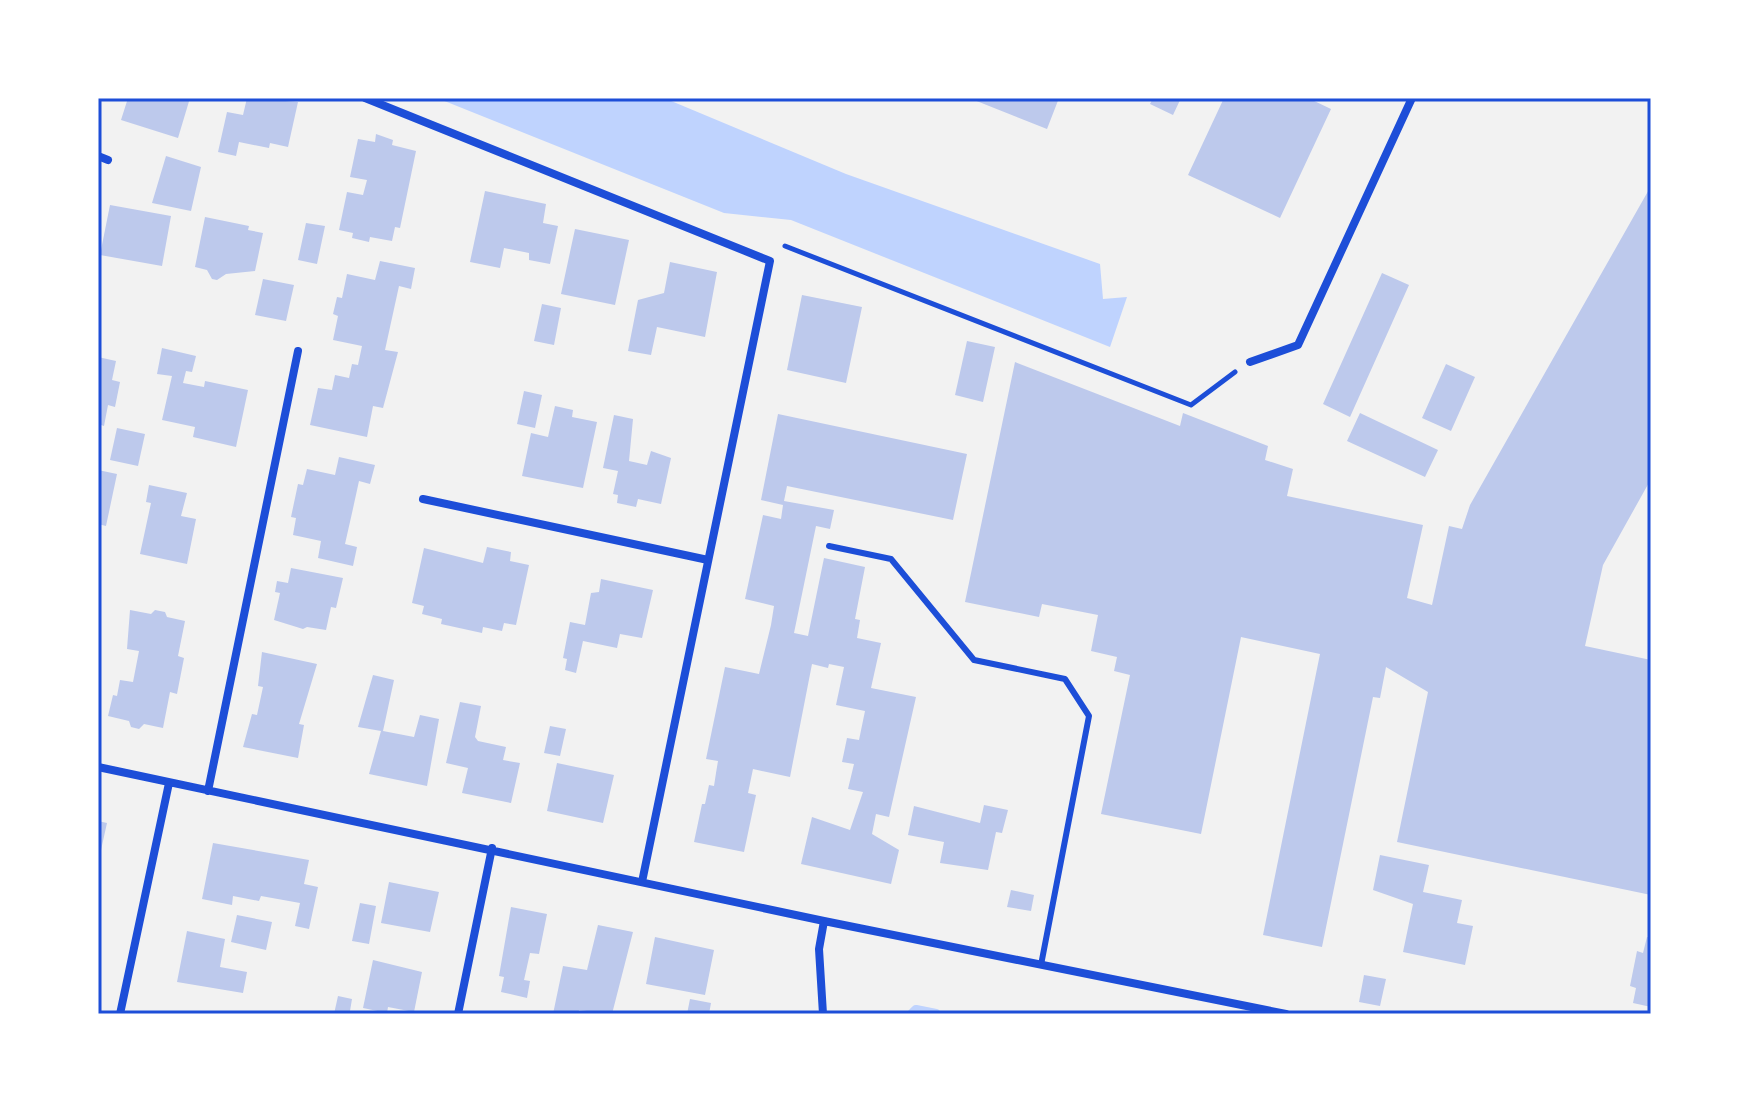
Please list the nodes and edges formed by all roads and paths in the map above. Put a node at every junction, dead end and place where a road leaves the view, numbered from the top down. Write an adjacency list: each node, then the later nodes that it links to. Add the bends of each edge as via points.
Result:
1 (365, 98): 5 (street)
2 (1412, 98): 7 (street, via 1298,345)
3 (98, 156): 4 (street)
4 (108, 160)
5 (762, 258): 7 (path, via 778,244 1191,405); 10 (street, via 770,261)
6 (298, 351): 13 (street)
7 (1250, 362)
8 (423, 499): 10 (street)
9 (829, 546): 17 (lane, via 891,559 974,660 1065,679 1089,716)
10 (708, 560): 15 (street)
11 (98, 767): 12 (street)
12 (169, 783): 13 (street); 18 (street)
13 (208, 791): 14 (street)
14 (492, 848): 15 (street); 19 (street)
15 (642, 882): 16 (street)
16 (824, 921): 17 (street); 20 (street, via 819,949)
17 (1041, 965): 21 (street)
18 (120, 1014)
19 (458, 1014)
20 (823, 1014)
21 (1286, 1014)

